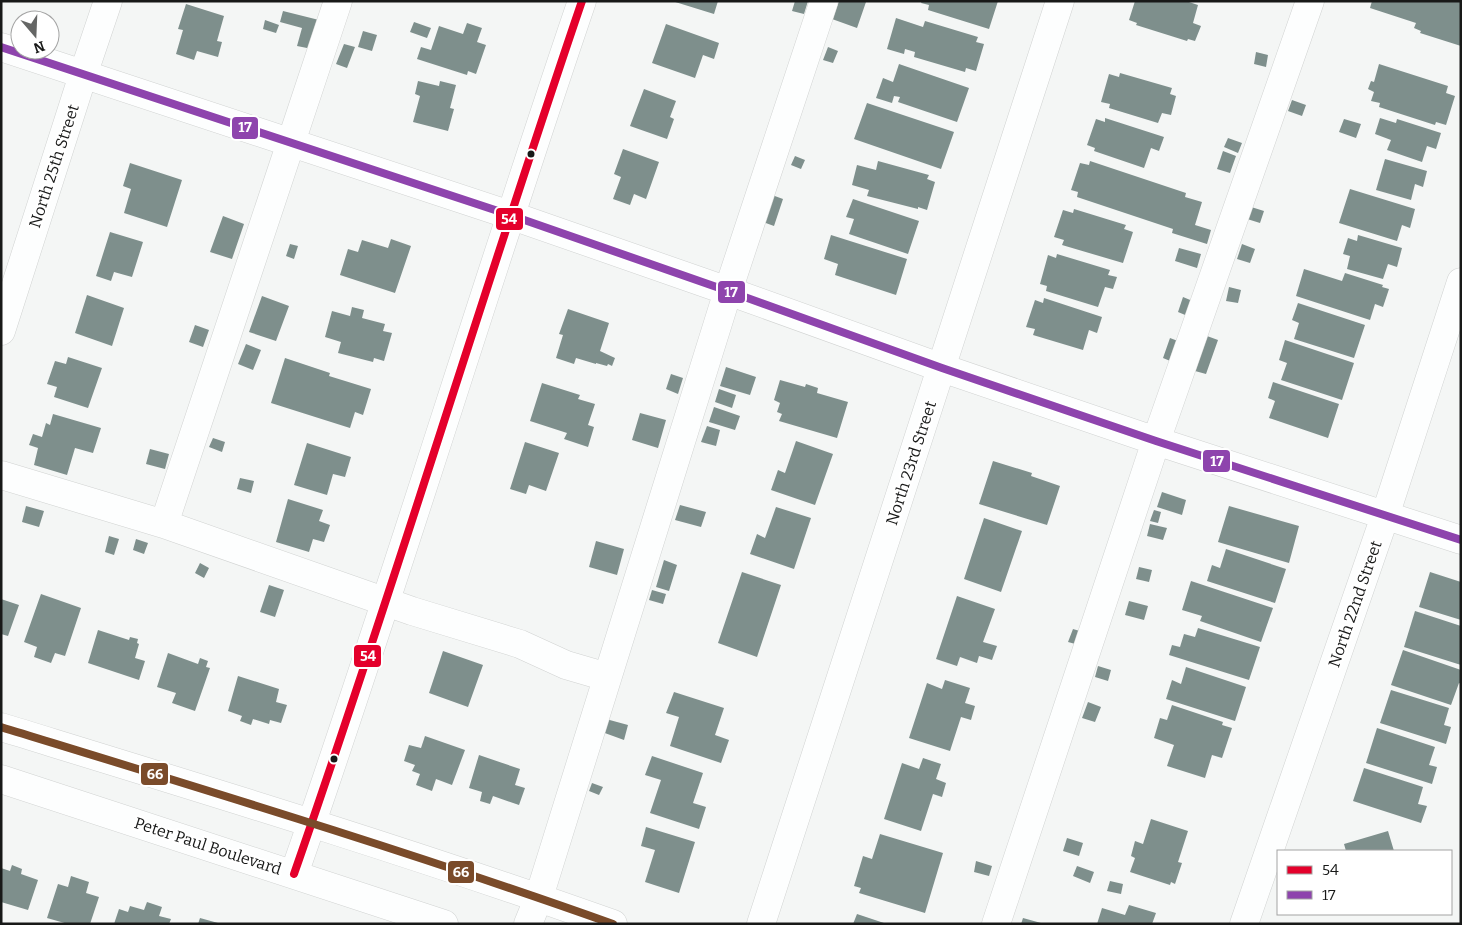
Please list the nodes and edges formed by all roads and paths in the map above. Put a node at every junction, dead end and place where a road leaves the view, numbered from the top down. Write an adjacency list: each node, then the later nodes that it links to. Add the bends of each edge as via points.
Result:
1 (108, 1): 8 (street, North 25th Street)
2 (338, 1): 9 (street)
3 (582, 1): 10 (street)
4 (824, 1): 12 (street)
5 (1060, 1): 14 (street, North 23rd Street)
6 (1310, 1): 15 (street)
7 (1, 47): 8 (street)
8 (83, 75): 9 (street); 13 (street, North 25th Street)
9 (291, 143): 10 (street); 18 (street)
10 (510, 215): 12 (street); 20 (street)
11 (1461, 282): 17 (street, North 22nd Street)
12 (728, 291): 14 (street); 21 (street)
13 (1, 331)
14 (942, 368): 15 (street); 30 (street, North 23rd Street)
15 (1156, 441): 17 (street); 31 (street)
16 (1, 475): 18 (street)
17 (1385, 516): 19 (street); 32 (street, North 22nd Street)
18 (164, 524): 20 (street)
19 (1461, 540)
20 (386, 601): 21 (street, via 520,644 566,665); 24 (street)
21 (607, 677): 26 (street)
22 (1, 727): 24 (street)
23 (1, 779): 25 (street, Peter Paul Boulevard)
24 (312, 823): 25 (street); 26 (street)
25 (294, 874): 27 (street, Peter Paul Boulevard)
26 (539, 897): 28 (street); 29 (street)
27 (444, 924)
28 (528, 924)
29 (613, 924)
30 (761, 924)
31 (996, 924)
32 (1244, 924)

